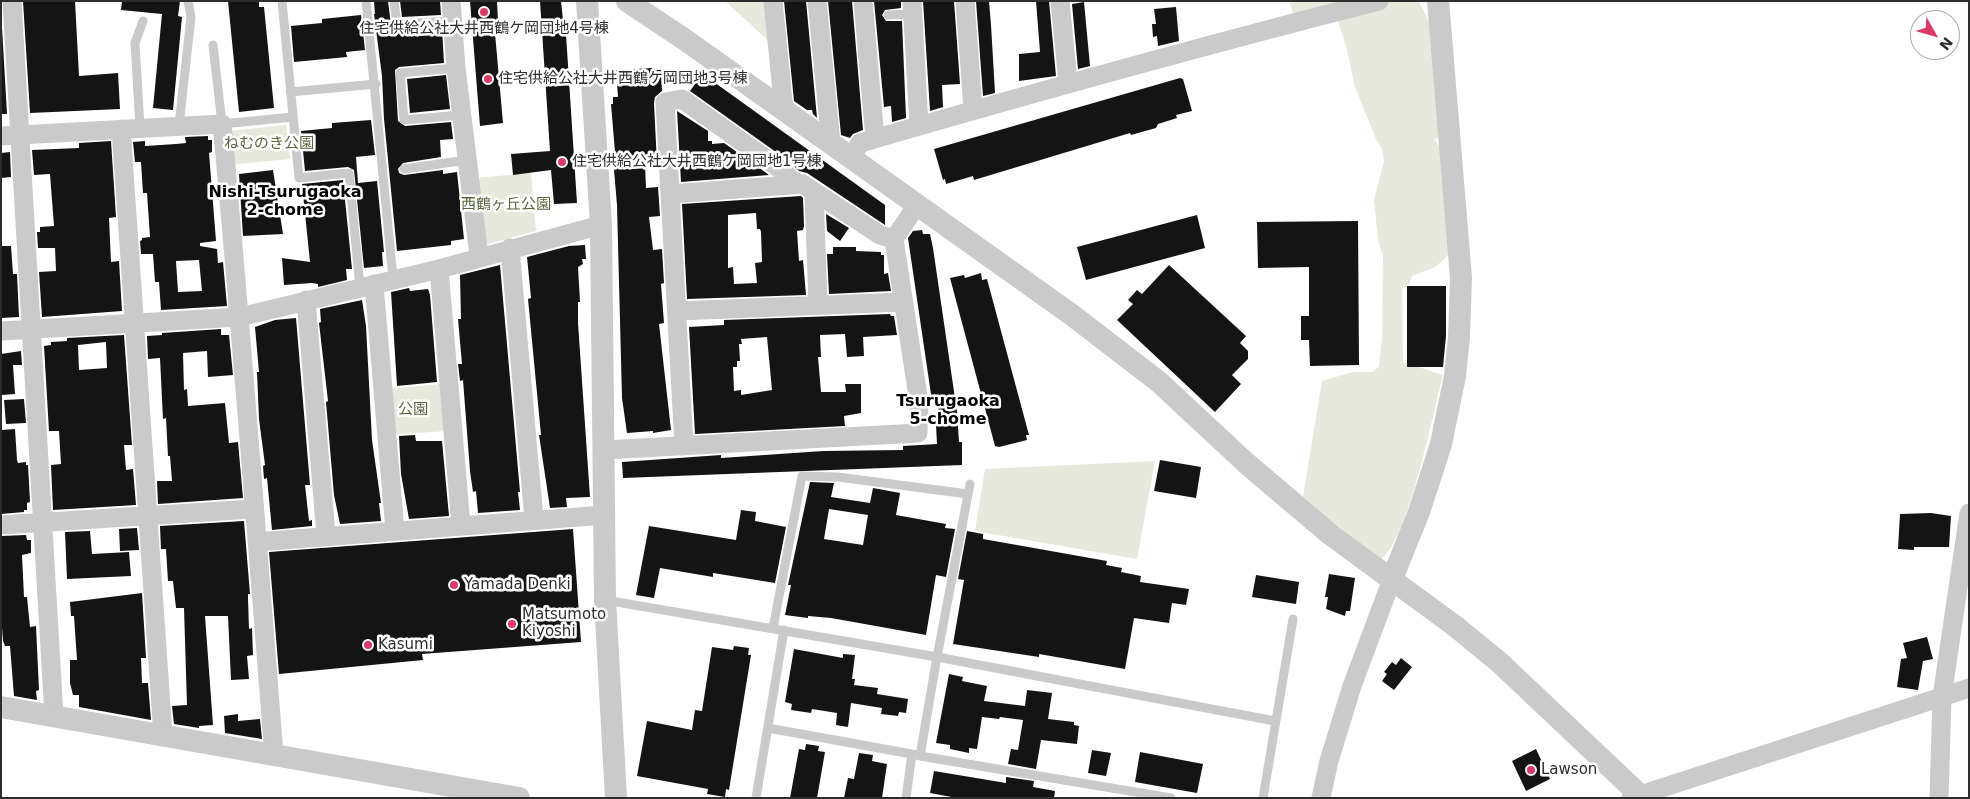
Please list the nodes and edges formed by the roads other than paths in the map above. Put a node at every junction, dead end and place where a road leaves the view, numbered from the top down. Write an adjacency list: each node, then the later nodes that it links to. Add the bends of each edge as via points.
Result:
1 (12, 1): 20 (street)
2 (188, 1): 32 (lane, via 191,17)
3 (282, 1): 26 (lane)
4 (366, 1): 24 (lane)
5 (394, 1): 19 (lane, via 397,24)
6 (451, 1): 19 (street)
7 (588, 1): 45 (street)
8 (773, 1): 28 (street)
9 (817, 1): 38 (street)
10 (862, 1): 37 (street)
11 (965, 1): 27 (street)
12 (1060, 1): 23 (street)
13 (1379, 1): 23 (street)
14 (1438, 1): 75 (street, via 1461,278 1459,337 1455,376 1437,458)
15 (634, 4): 28 (street)
16 (912, 7): 17 (lane); 33 (street)
17 (888, 15)
18 (143, 21): 34 (lane, via 135,43)
19 (452, 21): 22 (street)
20 (7, 29): 25 (street)
21 (213, 45): 31 (lane)
22 (456, 68): 29 (street); 29 (lane, via 400,73 404,120)
23 (1068, 83): 27 (street)
24 (376, 84): 26 (lane); 50 (lane)
25 (9, 92): 36 (street)
26 (290, 92): 30 (lane)
27 (974, 109): 33 (street)
28 (784, 111): 38 (street)
29 (461, 115): 40 (street)
30 (293, 117): 31 (lane); 51 (lane, via 299,178 348,174)
31 (222, 124): 32 (street); 56 (street)
32 (179, 125): 34 (street)
33 (920, 126): 37 (street)
34 (140, 127): 35 (street)
35 (121, 129): 36 (street); 57 (street)
36 (11, 135): 58 (street)
37 (875, 139): 39 (street, via 860,143)
38 (831, 144): 39 (street)
39 (851, 158): 44 (street)
40 (467, 160): 41 (lane); 48 (street)
41 (404, 169)
42 (809, 188): 43 (street); 43 (street, via 787,177 682,99 664,102); 46 (street, via 880,234); 54 (street)
43 (671, 194): 55 (street)
44 (916, 205): 46 (street); 75 (street, via 1072,315 1159,382 1246,463 1324,529)
45 (601, 225): 47 (street); 61 (street)
46 (894, 239): 53 (street)
47 (510, 248): 48 (street); 68 (street)
48 (479, 256): 49 (street)
49 (439, 269): 50 (street); 71 (street)
50 (393, 278): 51 (street)
51 (367, 286): 52 (street); 72 (street)
52 (306, 300): 56 (street); 73 (street)
53 (902, 302): 54 (street); 60 (street, via 919,403 918,434)
54 (818, 305): 55 (street)
55 (678, 311): 60 (street)
56 (240, 317): 57 (street); 64 (street)
57 (134, 324): 58 (street); 67 (street)
58 (33, 330): 59 (street); 69 (street)
59 (1, 331)
60 (684, 446): 61 (street)
61 (604, 450): 66 (street)
62 (970, 484): 63 (lane)
63 (968, 494): 78 (lane, via 838,477 802,476); 80 (lane)
64 (253, 509): 67 (street); 74 (street)
65 (1969, 513): 82 (street)
66 (604, 516): 68 (street); 76 (street)
67 (147, 517): 69 (street); 87 (street)
68 (534, 519): 71 (street)
69 (43, 522): 70 (street); 84 (street)
70 (1, 525)
71 (461, 525): 72 (street)
72 (395, 531): 73 (street)
73 (326, 535): 74 (street)
74 (257, 542): 88 (street)
75 (1392, 579): 90 (street, via 1499,662); 97 (street, via 1355,676)
76 (605, 600): 78 (lane); 92 (street)
77 (1294, 618): 85 (lane)
78 (773, 628): 79 (lane)
79 (784, 630): 80 (lane); 86 (lane)
80 (937, 657): 85 (lane); 89 (lane)
81 (1969, 688): 82 (street)
82 (1942, 697): 90 (street); 98 (street)
83 (1, 707): 84 (street)
84 (54, 716): 87 (street)
85 (1275, 721): 96 (lane)
86 (768, 728): 89 (lane); 93 (lane)
87 (163, 735): 88 (street)
88 (274, 754): 91 (street)
89 (916, 755): 94 (lane); 95 (lane)
90 (1638, 797)
91 (519, 798)
92 (616, 798)
93 (756, 798)
94 (906, 798)
95 (1171, 798)
96 (1263, 798)
97 (1321, 798)
98 (1939, 798)

